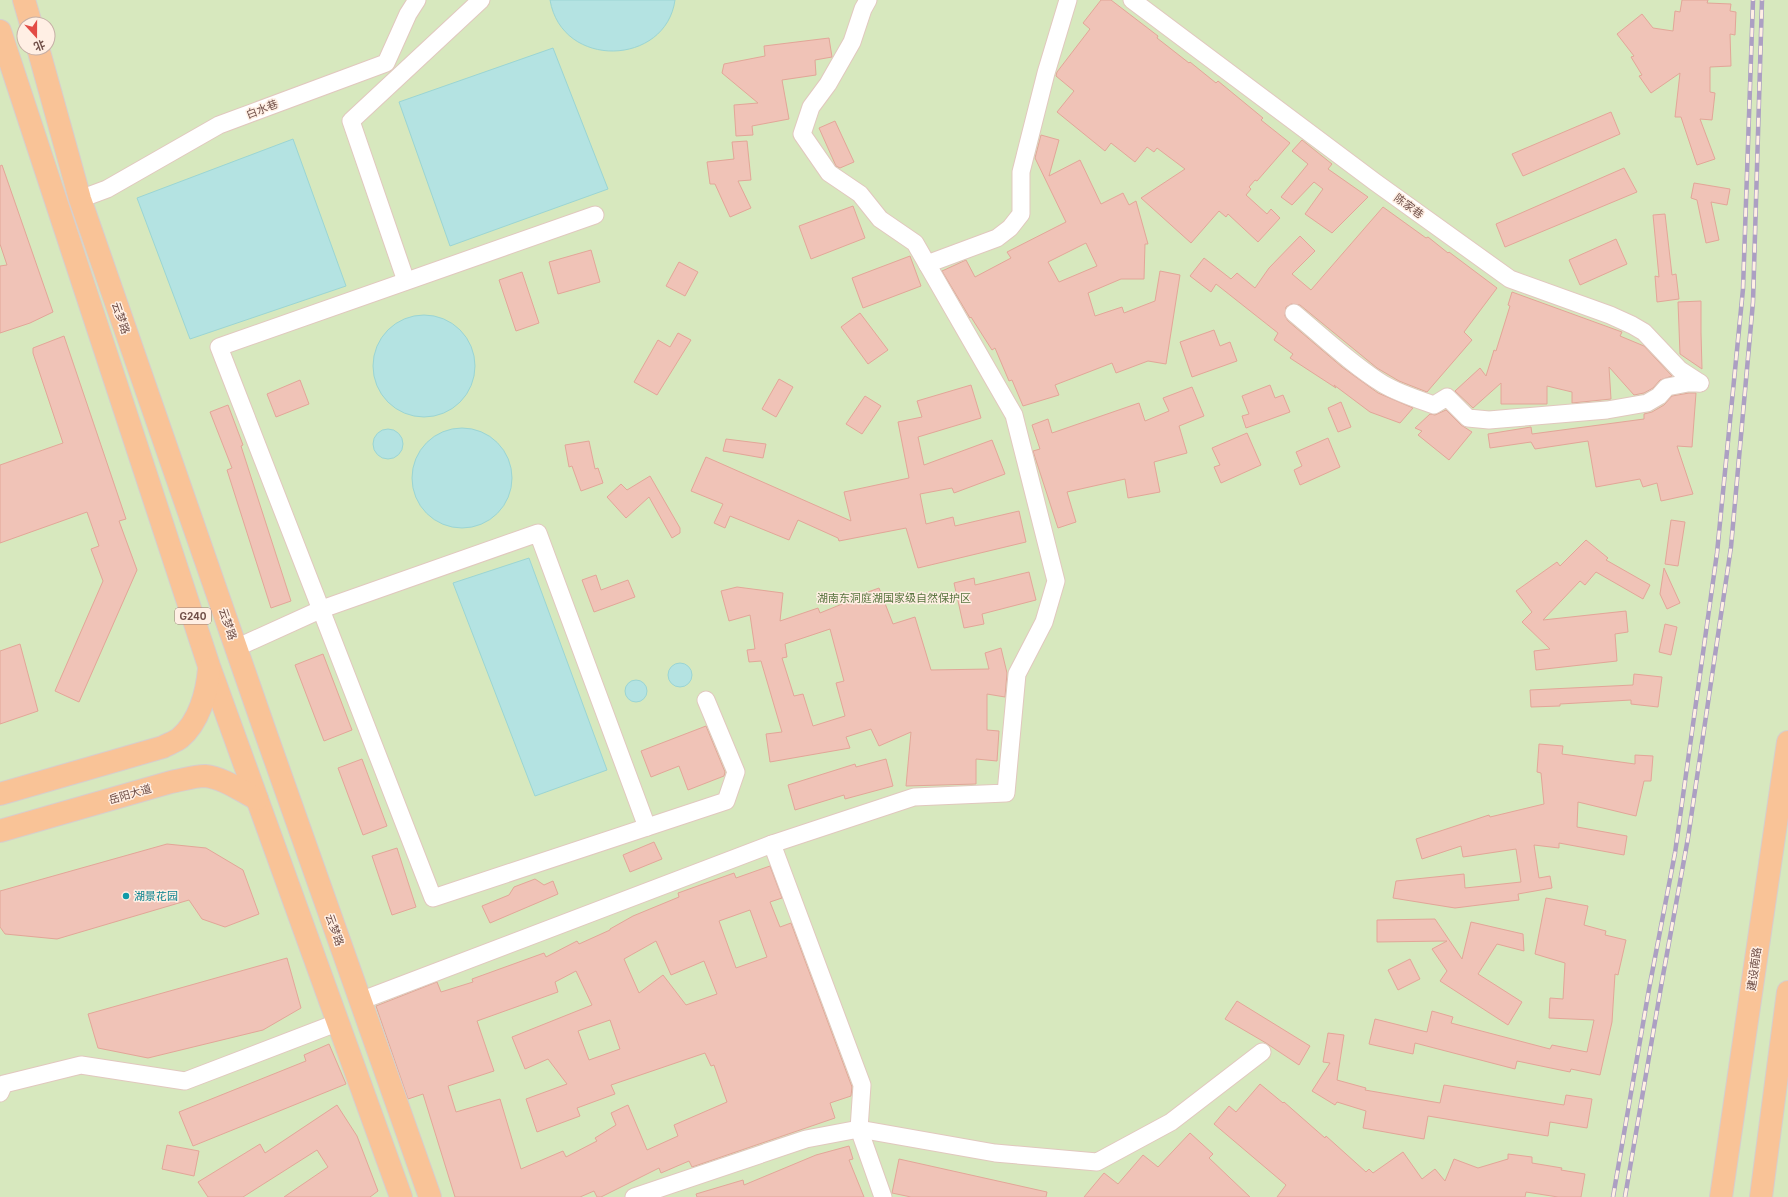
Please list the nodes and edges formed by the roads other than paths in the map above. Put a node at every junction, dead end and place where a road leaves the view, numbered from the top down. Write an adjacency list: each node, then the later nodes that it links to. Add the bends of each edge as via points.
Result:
1 (24, 0): 7 (main road)
2 (418, 0): 10 (street, 白水巷, via 408,14 386,63 219,125 107,189)
3 (481, 0): 13 (street, via 351,122)
4 (868, 0): 12 (street, via 852,42 828,84 811,107 802,134 829,173 860,194 880,219 915,243)
5 (1068, 0): 12 (street, via 1021,172 1021,214 1010,228 997,238)
6 (1132, 0): 14 (street, 陈家巷, via 1375,182 1510,279 1632,325 1644,332 1680,370 1700,383 1667,387 1659,396 1647,403 1607,410 1489,420 1468,418 1448,397 1434,404 1384,384)
7 (29, 16)
8 (0, 31): 17 (main road, G240)
9 (40, 56): 10 (main road, 云梦路 / G240)
10 (80, 199): 16 (main road, 云梦路 / G240)
11 (595, 215): 13 (street)
12 (927, 264): 24 (street, via 1014,415 1056,581 1044,622 1017,674 1006,793 914,797)
13 (406, 281): 15 (street, via 219,347)
14 (1294, 313)
15 (322, 609): 16 (street); 22 (street, via 434,898); 22 (street, via 538,533)
16 (236, 648): 26 (main road, 云梦路 / G240)
17 (209, 666): 20 (main road, via 208,688 204,701 180,738 163,747); 21 (main road, G240)
18 (706, 700): 22 (street, via 736,772 726,801)
19 (1788, 742): 35 (main road, 建设南路)
20 (0, 794)
21 (257, 799): 23 (main road, 岳阳大道, via 206,776 194,777); 27 (main road, G240)
22 (647, 827)
23 (0, 831)
24 (772, 844): 26 (street); 30 (street, via 862,1085)
25 (1788, 992): 36 (main road)
26 (360, 1001): 33 (main road, 云梦路 / G240)
27 (339, 1022): 29 (street, via 185,1081 81,1065 4,1084); 32 (main road, G240)
28 (1262, 1052): 30 (street, via 1171,1122 1097,1162 995,1153)
29 (0, 1093)
30 (859, 1128): 31 (street, via 806,1139); 34 (street)
31 (645, 1195)
32 (401, 1197)
33 (430, 1197)
34 (883, 1197)
35 (1721, 1197)
36 (1761, 1197)

